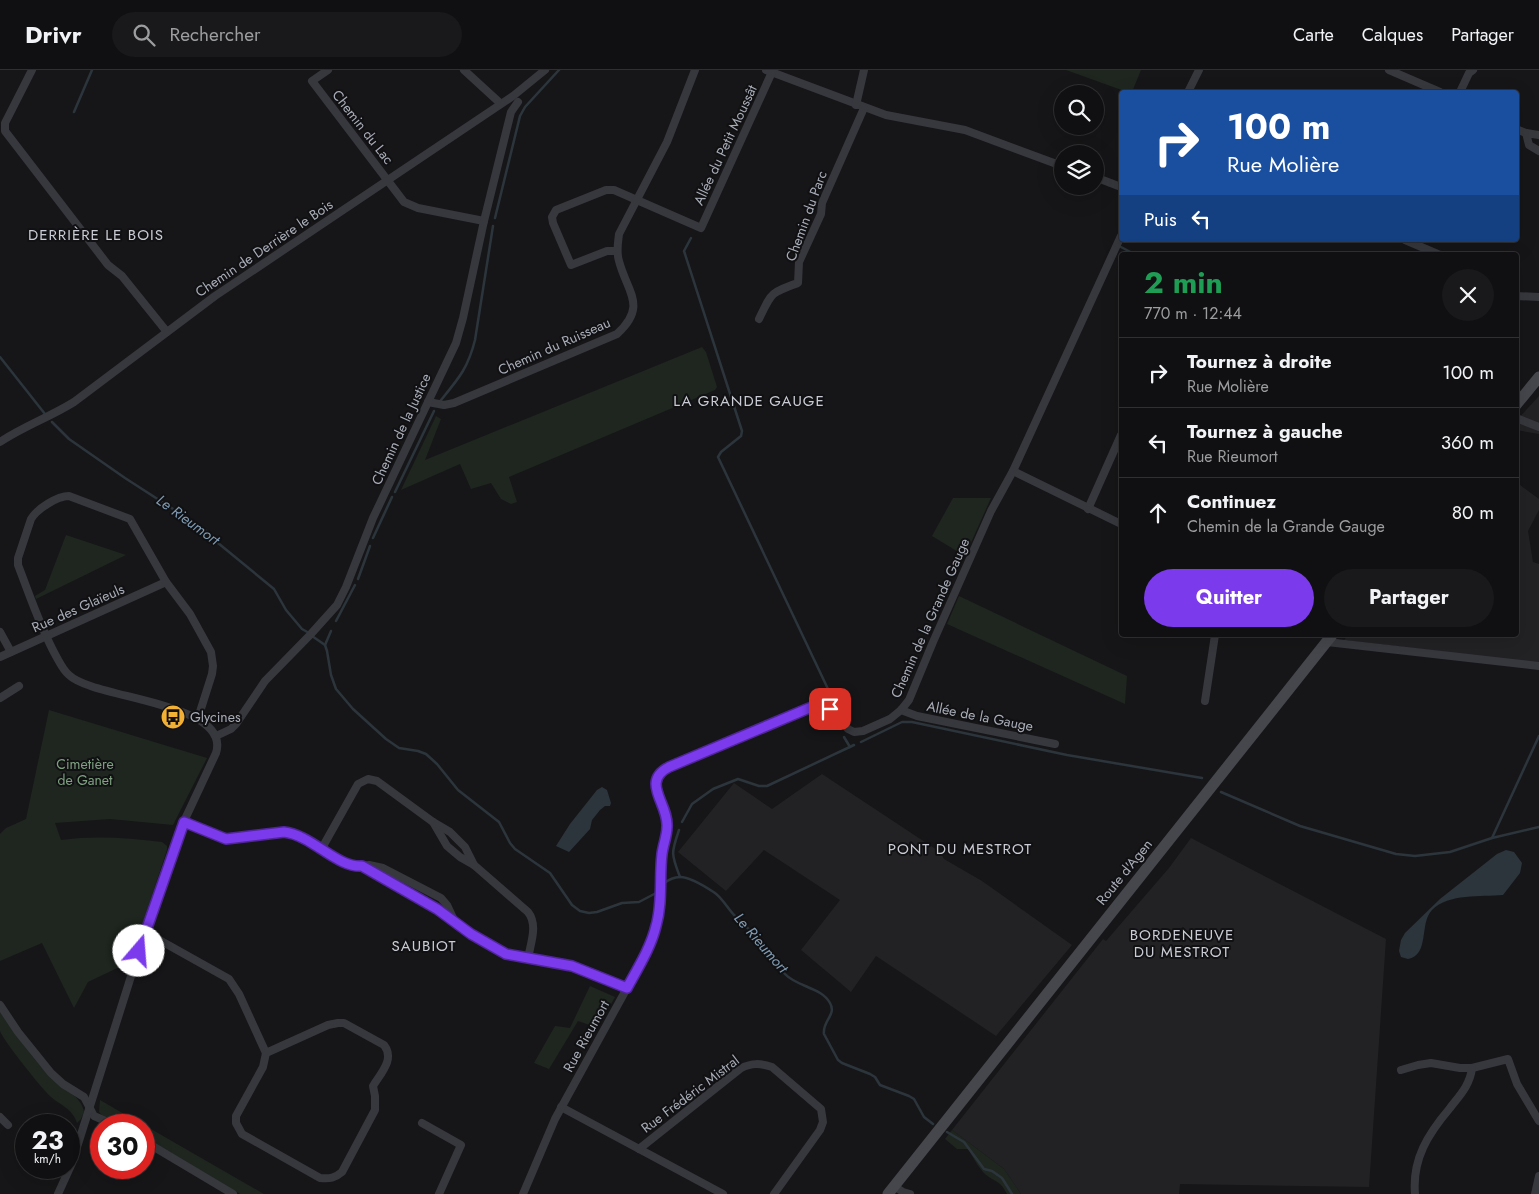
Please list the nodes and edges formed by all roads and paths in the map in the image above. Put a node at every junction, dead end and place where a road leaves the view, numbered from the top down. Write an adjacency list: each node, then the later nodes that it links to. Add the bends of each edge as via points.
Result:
1 (32, 70): 35 (street, via 5,123 6,131 108,265 122,276)
2 (328, 70): 23 (street, Chemin du Lac, via 312,81)
3 (464, 70): 15 (street)
4 (545, 70): 15 (street, Chemin de Derrière le Bois)
5 (695, 70): 26 (street, via 667,142)
6 (864, 70): 16 (street)
7 (1199, 70): 11 (street)
8 (1390, 70): 12 (street)
9 (1473, 70): 13 (street)
10 (769, 71): 16 (street); 26 (street, Allée du Petit Moussât, via 701,228)
11 (1189, 90)
12 (1435, 90)
13 (1461, 90)
14 (518, 102): 27 (street, Chemin de la Justice, via 511,112)
15 (500, 103): 23 (street, Chemin de Derrière le Bois)
16 (856, 105): 17 (street)
17 (864, 108): 22 (street, via 902,119 965,130); 34 (street, Chemin du Parc, via 799,262 798,283 774,292)
18 (1519, 130): 19 (street)
19 (1526, 133): 20 (street); 21 (street, via 1529,145)
20 (1539, 135)
21 (1539, 151)
22 (1054, 163)
23 (388, 179): 27 (street, via 404,202 411,206); 35 (street, Chemin de Derrière le Bois)
24 (1104, 180): 25 (street)
25 (1119, 186)
26 (636, 200): 30 (street, via 619,234); 30 (street, via 614,190 606,190 556,210 552,217 571,266 608,251)
27 (484, 221): 38 (street, Chemin de la Justice, via 456,343)
28 (1119, 240): 43 (street, Chemin de la Grande Gauge)
29 (1410, 242): 31 (street)
30 (617, 251): 38 (street, Chemin du Ruisseau, via 634,305 631,317 617,334 454,403)
31 (1433, 252)
32 (1519, 296): 33 (street)
33 (1539, 297)
34 (759, 319)
35 (167, 332): 42 (street, Chemin de Derrière le Bois, via 74,402)
36 (1539, 377): 37 (main road)
37 (1519, 401)
38 (428, 402): 59 (street, Chemin de la Justice, via 373,518 337,605 265,681 236,724)
39 (1519, 420): 40 (street)
40 (1539, 427)
41 (1119, 439): 44 (street)
42 (0, 442)
43 (1013, 471): 44 (street); 57 (street, Chemin de la Grande Gauge, via 991,511 909,700)
44 (1088, 508): 45 (street)
45 (1119, 523)
46 (166, 582): 48 (street, Rue des Glaïeuls); 48 (street, via 130,518 63,496 34,513 18,558); 58 (street, via 190,614 213,659 212,674)
47 (0, 632): 51 (street)
48 (44, 636): 51 (street, Rue des Glaïeuls); 58 (street, via 65,672 74,680)
49 (1215, 637): 56 (street)
50 (1330, 638): 53 (street); 83 (main road, Route d'Agen)
51 (11, 652): 52 (street, Rue des Glaïeuls)
52 (0, 656)
53 (1539, 666)
54 (19, 686): 55 (street)
55 (0, 698)
56 (1205, 701)
57 (901, 710): 60 (street, Allée de la Gauge); 65 (street, Chemin de la Grande Gauge, via 890,719 854,732 826,706 814,706 662,771 656,780 656,788 668,824)
58 (198, 718): 59 (street)
59 (217, 741): 61 (street, via 216,753)
60 (1055, 744)
61 (184, 822): 63 (street, via 222,839 284,832 294,833); 66 (street)
62 (433, 822): 63 (street, via 377,781 368,779 358,784); 64 (street, via 447,846); 64 (street, via 458,839)
63 (322, 848): 67 (street, via 346,864 362,866 437,909 506,954)
64 (474, 865): 67 (street, via 533,918)
65 (660, 888): 68 (street, Rue Rieumort, via 656,926)
66 (145, 932): 70 (street, via 228,979 239,994); 74 (street)
67 (528, 958): 68 (street, via 572,966)
68 (627, 988): 73 (street, Rue Rieumort)
69 (0, 1004): 74 (street, via 39,1060 63,1084 84,1097)
70 (266, 1053): 70 (street, via 263,1067 236,1116 238,1130 320,1178 337,1176 375,1110 374,1086 388,1060 388,1050 338,1022)
71 (1472, 1068): 72 (street, via 1431,1063); 77 (street, via 1508,1059 1517,1084); 91 (street, via 1465,1090 1423,1145 1416,1166)
72 (1402, 1070)
73 (561, 1107): 81 (street); 87 (street, Rue Rieumort)
74 (89, 1109): 75 (street); 84 (street, via 72,1163)
75 (93, 1114)
76 (0, 1117): 79 (street)
77 (1539, 1121)
78 (422, 1123): 86 (street, via 461,1145)
79 (8, 1124)
80 (155, 1148): 85 (street)
81 (638, 1148): 88 (street); 89 (street, Rue Frédéric Mistral, via 741,1068 764,1064 821,1109 824,1118 820,1130)
82 (1539, 1176): 92 (street)
83 (891, 1190): 90 (street)
84 (58, 1194)
85 (233, 1194)
86 (439, 1194)
87 (523, 1194)
88 (723, 1194)
89 (774, 1194)
90 (910, 1194)
91 (1415, 1194)
92 (1535, 1194)

